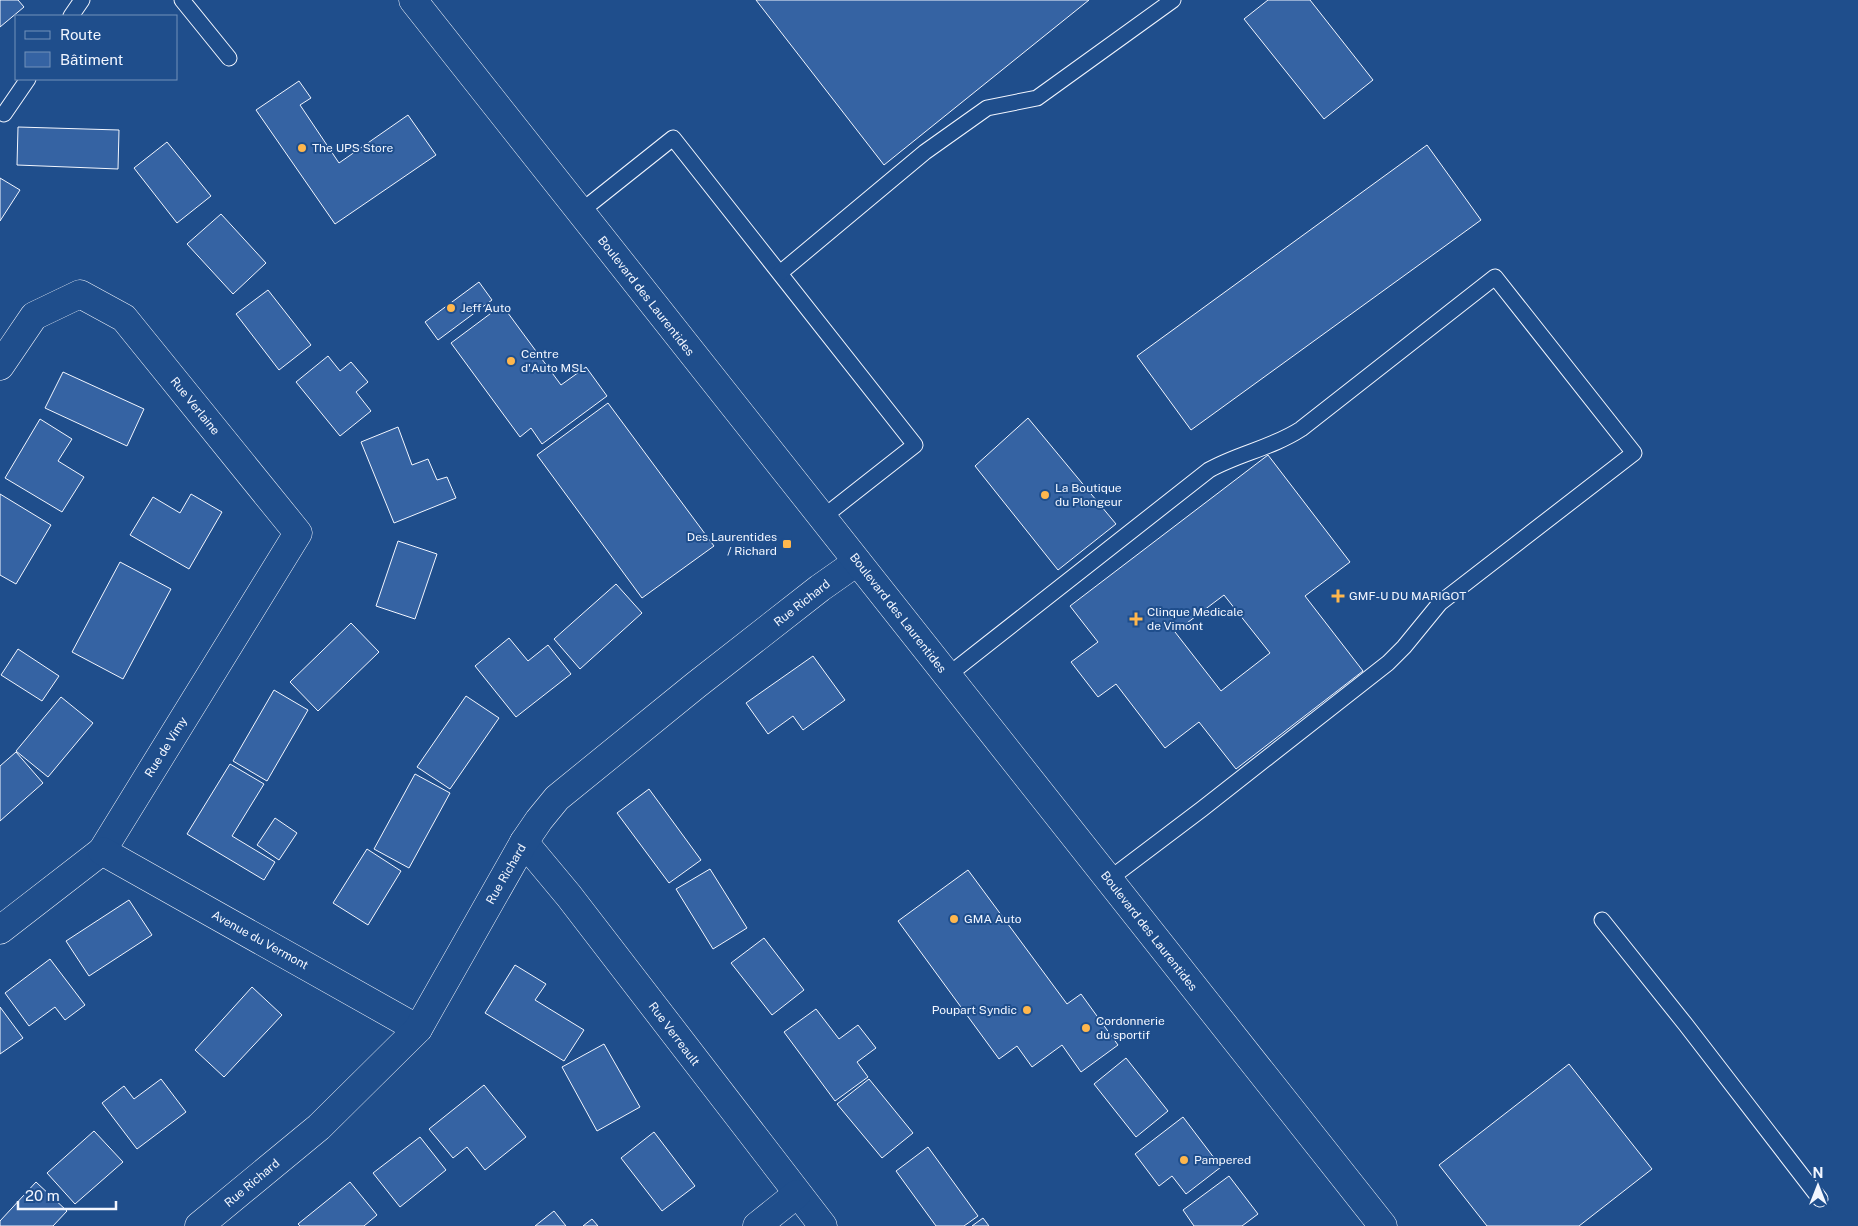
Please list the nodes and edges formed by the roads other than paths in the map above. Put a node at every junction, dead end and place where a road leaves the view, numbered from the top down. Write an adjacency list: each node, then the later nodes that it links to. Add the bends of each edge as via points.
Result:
1 (82, 0): 5 (lane)
2 (182, 0): 6 (lane)
3 (412, 0): 9 (street, Boulevard des Laurentides)
4 (1173, 0): 10 (lane, via 1036,98 987,108 925,152)
5 (72, 15)
6 (228, 58)
7 (27, 80): 8 (lane)
8 (4, 114)
9 (580, 212): 10 (lane, via 673,138); 12 (street, Boulevard des Laurentides)
10 (780, 273): 12 (lane, via 915,445)
11 (0, 366): 13 (street, Rue Verlaine, via 34,316 80,294 124,318)
12 (822, 518): 14 (street, Boulevard des Laurentides)
13 (298, 533): 17 (street, Rue de Vimy)
14 (857, 562): 15 (street, Boulevard des Laurentides); 16 (street, Rue Richard, via 573,784 548,808)
15 (947, 676): 18 (street, Boulevard des Laurentides); 18 (lane, via 1209,470 1301,430 1495,278 1634,453 1440,603 1388,663)
16 (524, 842): 21 (street, Rue Richard); 22 (street, Rue Verreault)
17 (102, 851): 20 (street, Rue de Vimy); 21 (street, Avenue du Vermont)
18 (1108, 880): 27 (street, Boulevard des Laurentides)
19 (1602, 920): 23 (lane)
20 (0, 930)
21 (418, 1029): 24 (street, Rue Richard, via 319,1127)
22 (797, 1194): 25 (street); 26 (street, Rue Verreault)
23 (1820, 1199)
24 (199, 1226)
25 (757, 1226)
26 (823, 1226)
27 (1383, 1226)

